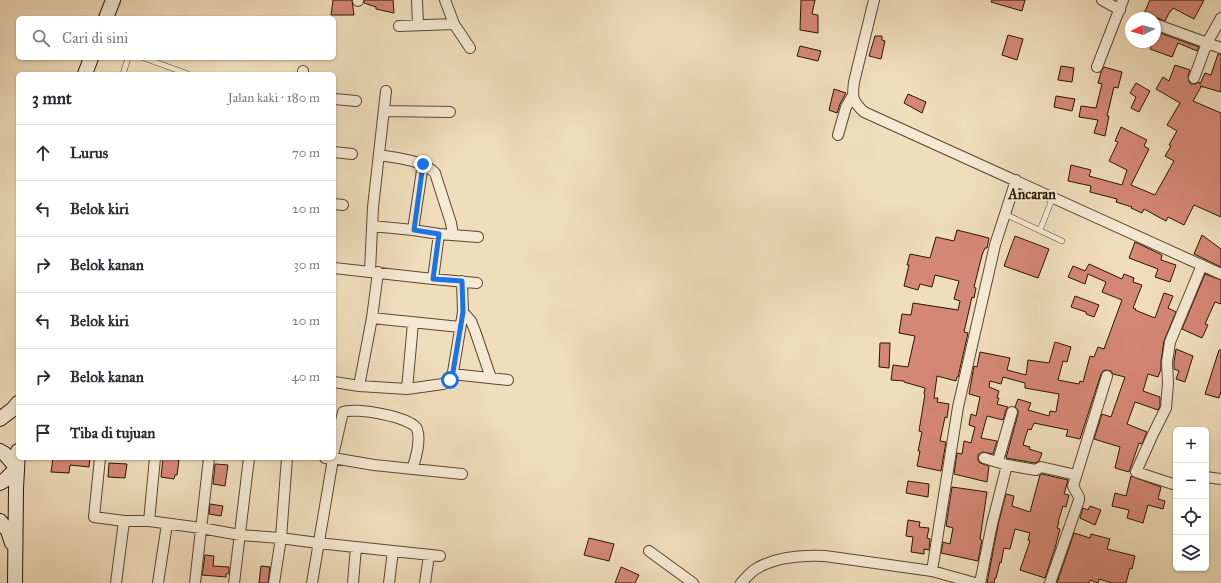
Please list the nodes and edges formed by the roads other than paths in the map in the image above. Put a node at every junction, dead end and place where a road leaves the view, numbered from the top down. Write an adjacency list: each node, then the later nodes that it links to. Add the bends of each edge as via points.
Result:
1 (113, 0): 7 (main road)
2 (417, 0): 10 (street)
3 (445, 0): 9 (street)
4 (874, 0): 25 (street)
5 (1102, 0): 6 (street)
6 (1121, 5): 19 (street)
7 (107, 16)
8 (1221, 18): 13 (street)
9 (454, 24): 10 (street); 14 (street)
10 (418, 25): 11 (street)
11 (399, 26)
12 (1161, 26): 13 (street)
13 (1207, 43): 15 (street); 23 (street)
14 (470, 48)
15 (1221, 48)
16 (90, 60): 20 (main road)
17 (127, 60): 21 (lane)
18 (150, 60): 22 (lane)
19 (1097, 67)
20 (86, 72)
21 (124, 72)
22 (182, 72)
23 (1194, 78)
24 (386, 91): 28 (street)
25 (852, 95): 30 (street); 35 (street, via 856,105 864,112)
26 (336, 99): 27 (street)
27 (356, 101)
28 (384, 111): 29 (street); 33 (street)
29 (450, 112)
30 (838, 135)
31 (336, 152): 32 (street)
32 (352, 154)
33 (380, 155): 34 (street); 38 (street)
34 (423, 164): 39 (street); 42 (street, via 435,173)
35 (1016, 180): 36 (street); 37 (street)
36 (1053, 197): 40 (lane); 45 (street)
37 (1005, 214): 40 (lane); 100 (street, via 995,245 958,407)
38 (372, 226): 39 (street); 47 (street)
39 (414, 230): 41 (street)
40 (1040, 230): 44 (lane)
41 (439, 234): 42 (street); 49 (street)
42 (453, 235): 43 (street)
43 (478, 237)
44 (1062, 241)
45 (1202, 266): 48 (street); 85 (street, via 1170,342 1166,408 1136,472)
46 (336, 268): 47 (street)
47 (374, 272): 49 (street); 53 (street)
48 (1221, 274)
49 (433, 279): 50 (street)
50 (462, 281): 51 (street); 52 (street)
51 (478, 283)
52 (463, 312): 55 (street); 58 (street, via 471,321)
53 (372, 318): 54 (street); 61 (street)
54 (413, 323): 55 (street); 62 (street)
55 (460, 327): 56 (street)
56 (452, 374): 58 (street); 62 (street, via 452,378 443,384)
57 (1107, 376): 81 (street)
58 (490, 378): 59 (street)
59 (508, 380)
60 (336, 382): 61 (street)
61 (359, 386): 62 (street)
62 (407, 389)
63 (16, 405): 65 (main road)
64 (1012, 412): 77 (street)
65 (0, 420)
66 (336, 438): 79 (street, via 343,412 351,410 392,416 414,425 418,436 417,456)
67 (0, 451): 78 (main road, via 6,454)
68 (336, 457): 79 (street, via 374,466)
69 (984, 458): 77 (street)
70 (17, 460): 78 (main road)
71 (100, 460): 87 (street, via 94,517)
72 (155, 460): 88 (street)
73 (209, 460): 90 (street)
74 (249, 460): 91 (street)
75 (287, 460): 92 (street)
76 (330, 460): 93 (street)
77 (1002, 463): 81 (street); 114 (street)
78 (16, 468): 84 (main road); 95 (main road)
79 (412, 469): 80 (street)
80 (462, 474)
81 (1076, 475): 115 (street, via 1073,486 1079,500)
82 (1209, 477): 83 (street)
83 (1221, 479)
84 (0, 483)
85 (1173, 484)
86 (0, 521): 95 (main road, via 8,531)
87 (124, 521): 88 (street); 102 (street)
88 (149, 521): 89 (street)
89 (166, 524): 90 (street); 103 (street)
90 (201, 528): 91 (street); 104 (street)
91 (240, 535): 92 (street); 105 (street)
92 (281, 538): 93 (street); 106 (street)
93 (318, 543): 94 (street); 107 (street)
94 (356, 547): 96 (street); 108 (street)
95 (14, 550): 101 (main road)
96 (393, 551): 98 (street); 109 (street)
97 (649, 551): 111 (street)
98 (429, 555): 99 (street); 110 (street)
99 (440, 556)
100 (932, 571): 112 (street, via 811,556 770,563 754,570); 113 (street)
101 (15, 583)
102 (116, 583)
103 (158, 583)
104 (195, 583)
105 (234, 583)
106 (274, 583)
107 (312, 583)
108 (353, 583)
109 (389, 583)
110 (425, 583)
111 (694, 583)
112 (740, 583)
113 (975, 583)
114 (980, 583)
115 (1050, 583)

